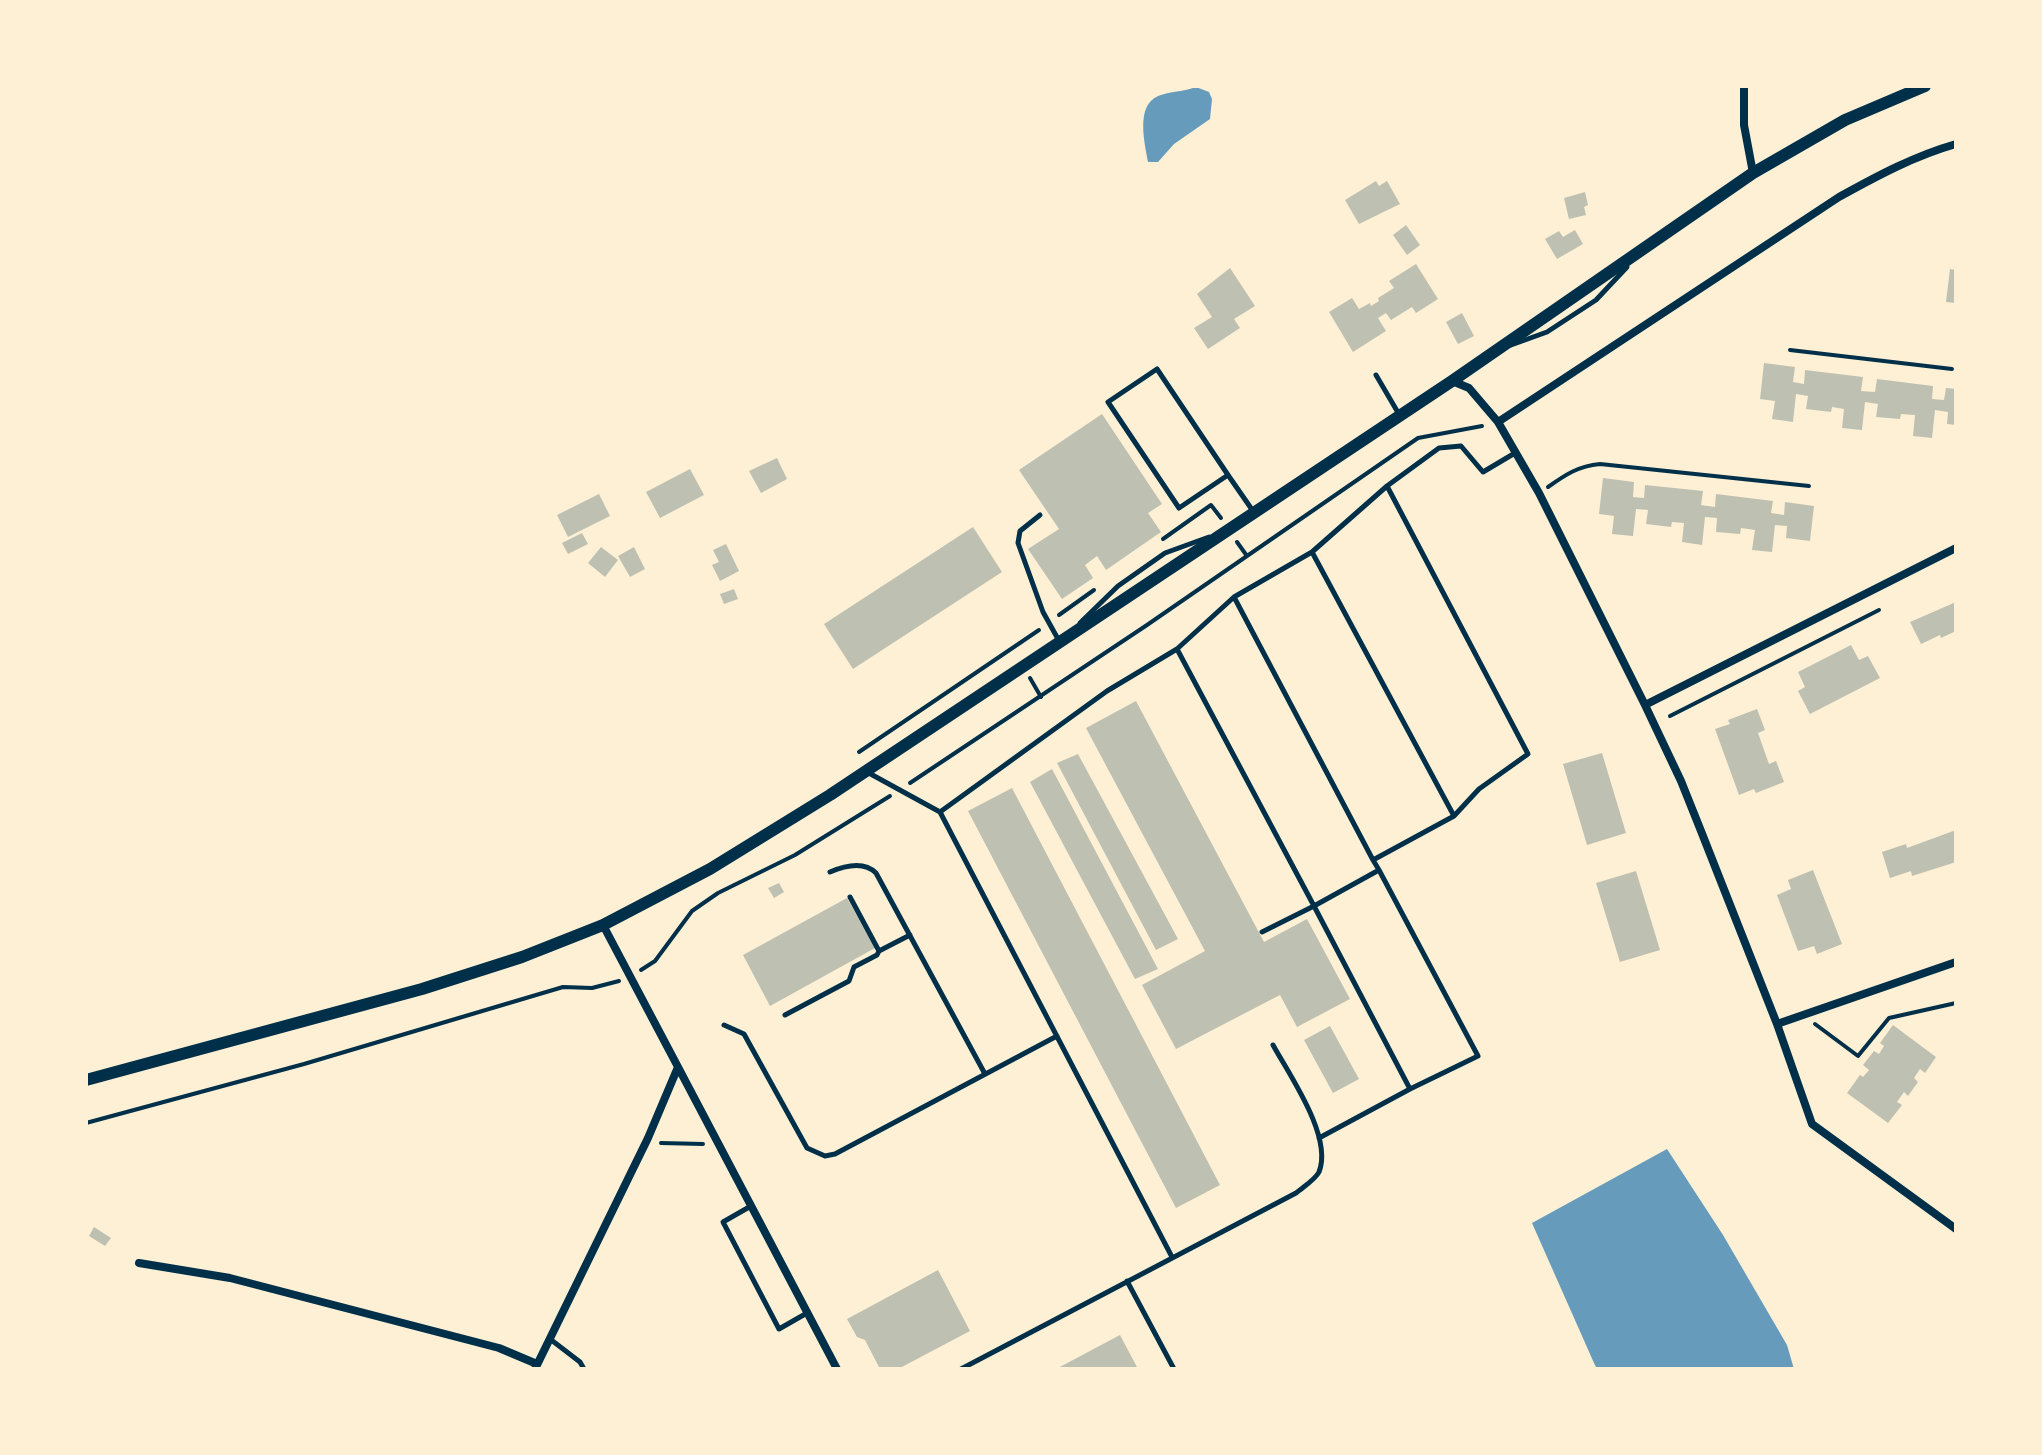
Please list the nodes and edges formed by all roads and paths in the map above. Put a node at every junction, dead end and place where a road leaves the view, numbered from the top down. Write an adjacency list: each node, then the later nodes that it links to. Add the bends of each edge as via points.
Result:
1 (1744, 86): 4 (street, via 1744,125)
2 (1925, 86): 4 (street, via 1845,120)
3 (1956, 144): 10 (street, via 1917,157 1839,197)
4 (1753, 173): 8 (street)
5 (1790, 350): 6 (path)
6 (1952, 369)
7 (1376, 375): 9 (lane)
8 (1452, 381): 9 (street); 10 (street, via 1469,388)
9 (1400, 416): 16 (street)
10 (1498, 422): 11 (street)
11 (1516, 453): 13 (lane, via 1483,472 1461,446 1439,448); 15 (street)
12 (1228, 475): 12 (lane, via 1179,508 1108,402 1157,369); 16 (lane)
13 (1387, 486): 19 (lane); 28 (lane, via 1528,754 1479,789)
14 (1809, 486): 15 (path, via 1600,464 1572,471)
15 (1539, 493): 24 (street)
16 (1254, 512): 22 (street)
17 (1040, 515): 22 (lane, via 1020,531 1018,543)
18 (1956, 548): 24 (street)
19 (1312, 552): 20 (lane); 28 (lane)
20 (1234, 597): 23 (lane); 29 (lane)
21 (1879, 610): 25 (path)
22 (1060, 642): 26 (street)
23 (1177, 649): 27 (lane, via 1107,691); 33 (lane)
24 (1645, 705): 42 (street, via 1681,781)
25 (1670, 716)
26 (866, 772): 27 (lane); 34 (street, via 710,869)
27 (940, 812): 44 (lane)
28 (1454, 816): 29 (lane)
29 (1373, 860): 30 (lane)
30 (1379, 870): 33 (lane); 49 (lane, via 1478,1056)
31 (830, 872): 36 (lane, via 871,867)
32 (850, 897): 37 (lane)
33 (1314, 906): 35 (lane); 49 (lane)
34 (603, 925): 46 (street); 48 (street, via 422,989)
35 (1262, 932)
36 (910, 935): 37 (lane); 47 (lane)
37 (879, 951): 40 (lane, via 854,967 849,981)
38 (1956, 962): 41 (street)
39 (1956, 1003): 41 (path, via 1889,1018 1858,1056)
40 (785, 1015)
41 (1803, 1015): 42 (street)
42 (1777, 1024): 52 (street, via 1812,1124)
43 (724, 1025): 47 (lane, via 744,1034 807,1148 825,1156)
44 (1057, 1036): 47 (lane); 53 (lane)
45 (1273, 1045): 50 (lane)
46 (678, 1067): 51 (street); 57 (street)
47 (985, 1074)
48 (86, 1080)
49 (1410, 1089): 50 (lane)
50 (1319, 1138): 53 (lane, via 1323,1152 1318,1175 1296,1193)
51 (751, 1206): 56 (street); 56 (lane, via 723,1222 779,1329)
52 (1956, 1229)
53 (1172, 1257): 55 (lane)
54 (139, 1263): 58 (street, via 230,1278 499,1348)
55 (1127, 1281): 61 (lane); 62 (lane)
56 (807, 1313): 60 (street)
57 (550, 1339): 58 (street); 59 (lane)
58 (536, 1367)
59 (584, 1369)
60 (837, 1369)
61 (961, 1369)
62 (1174, 1369)

